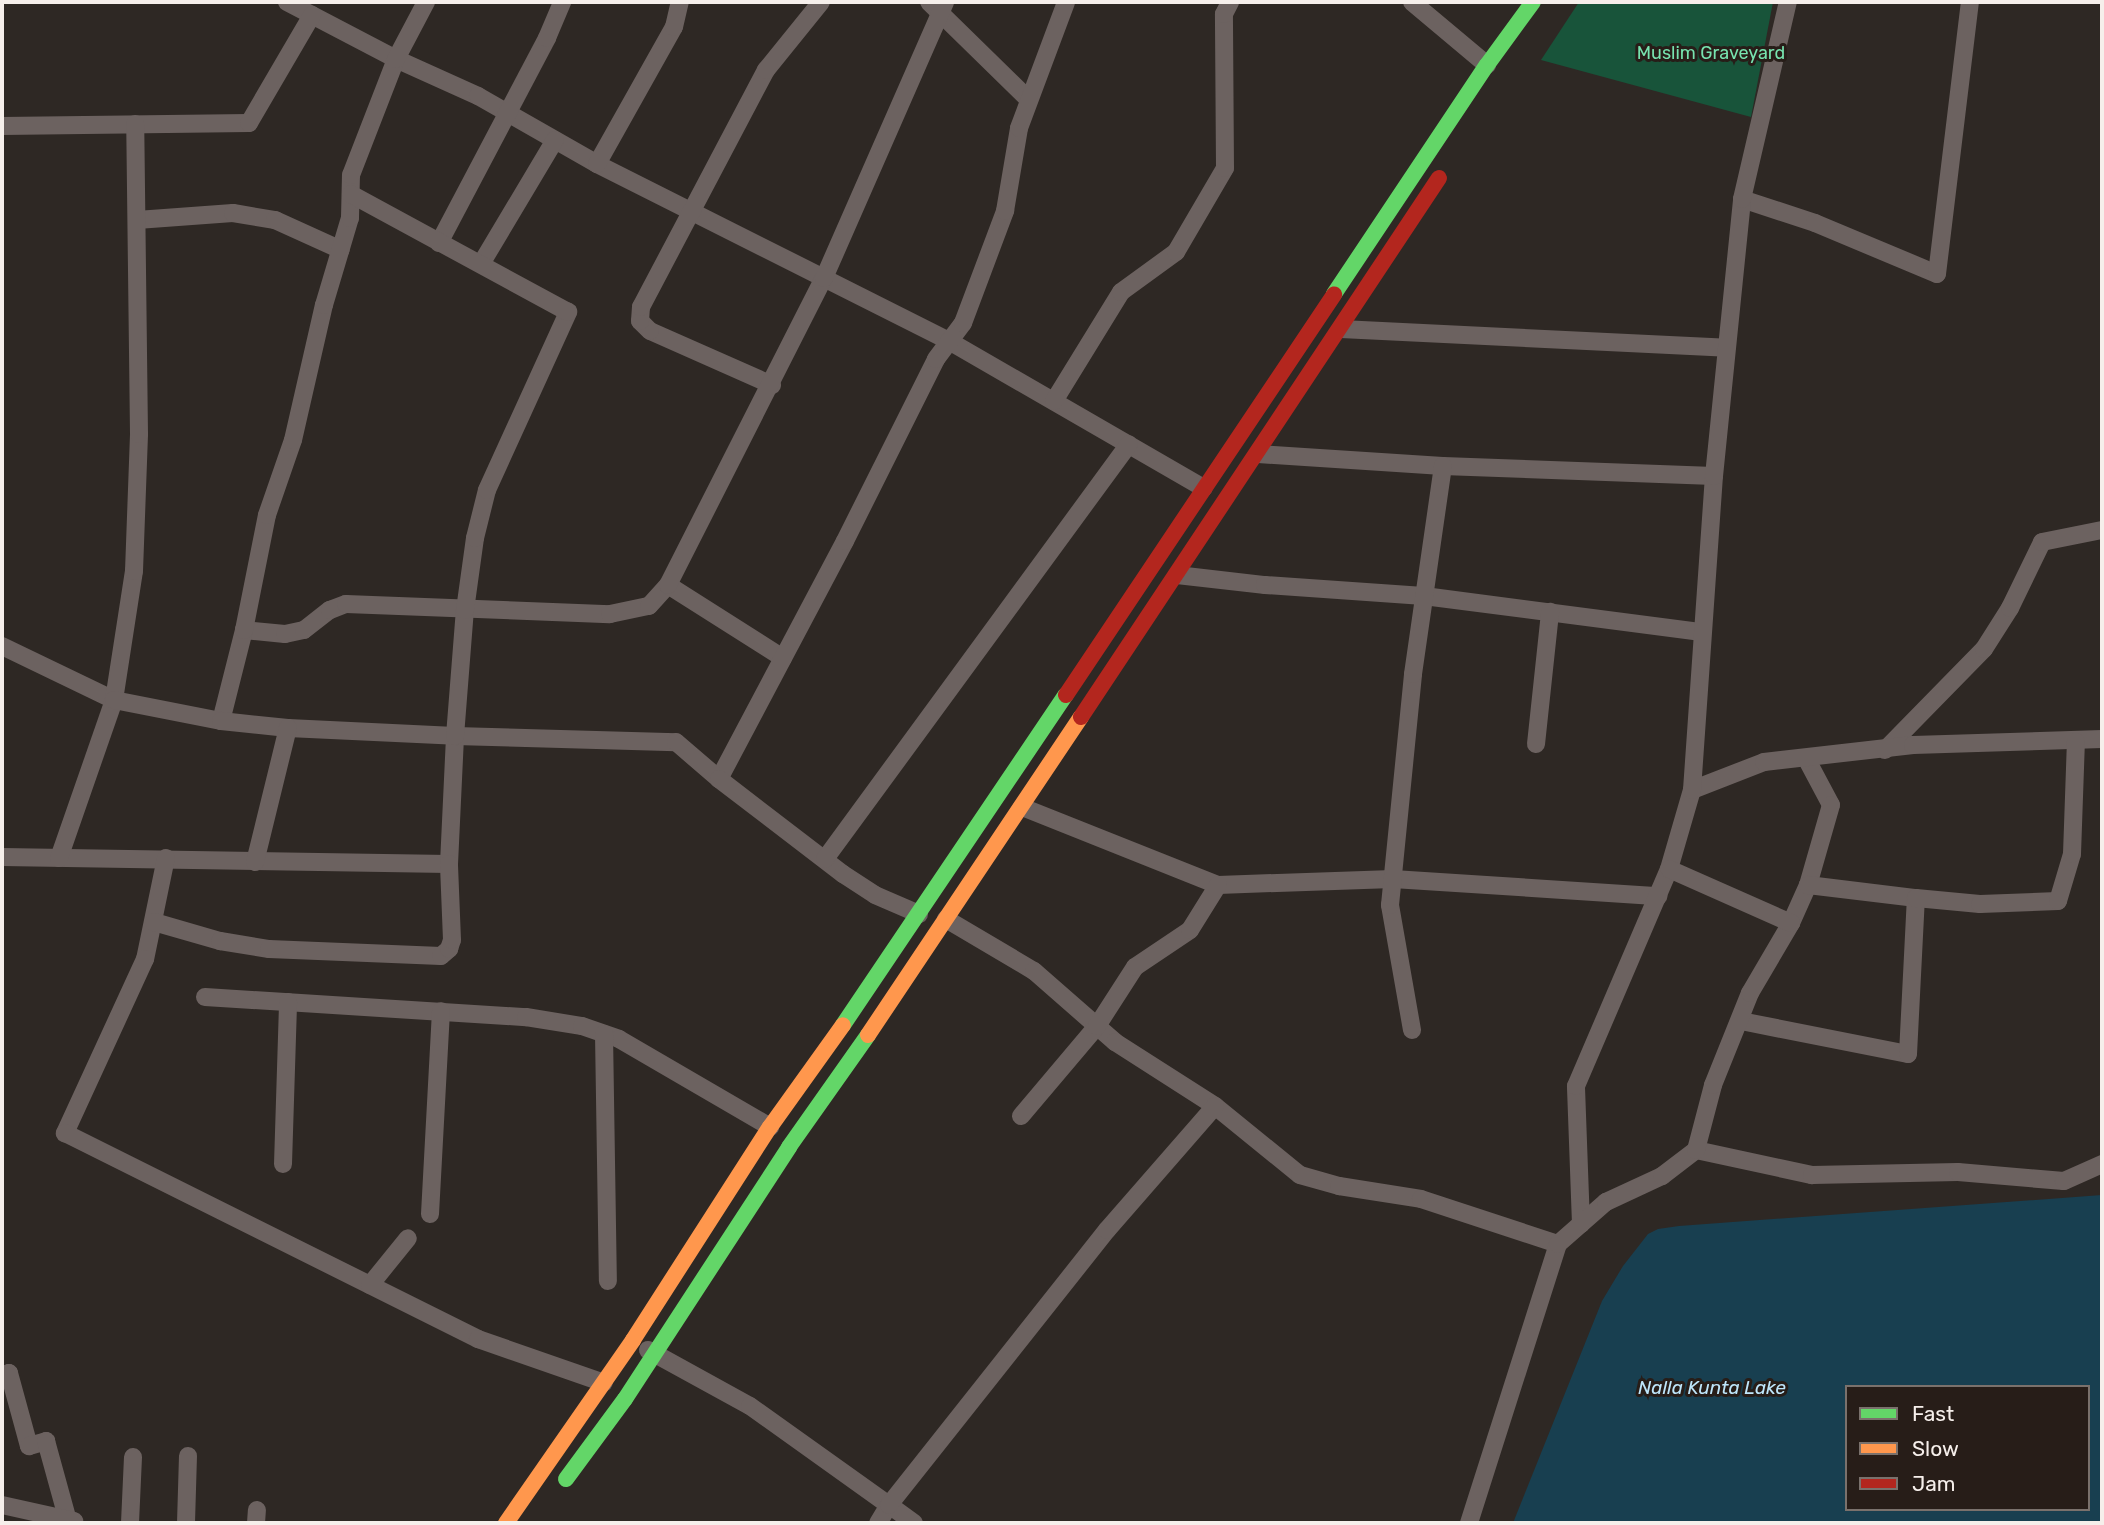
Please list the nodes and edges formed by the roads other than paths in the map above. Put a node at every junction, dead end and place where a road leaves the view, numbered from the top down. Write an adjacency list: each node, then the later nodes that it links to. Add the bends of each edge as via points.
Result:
1 (287, 2): 13 (street)
2 (426, 2): 14 (street)
3 (562, 2): 17 (street)
4 (680, 2): 21 (street, via 674,27)
5 (821, 2): 25 (street, via 766,70)
6 (1066, 2): 16 (street)
7 (1230, 2): 35 (street, via 1224,14 1225,168 1176,252 1121,292)
8 (1412, 2): 15 (street)
9 (1533, 2): 15 (highway)
10 (1788, 2): 24 (street)
11 (1970, 2): 24 (street, via 1937,274 1815,223)
12 (938, 5): 16 (street); 30 (street)
13 (312, 15): 14 (street); 18 (street, via 249,123)
14 (396, 59): 17 (street); 23 (street, via 351,175)
15 (1488, 65): 40 (highway)
16 (1028, 99): 32 (street, via 1005,211 963,323)
17 (509, 114): 20 (street); 27 (street)
18 (135, 124): 19 (street); 26 (street)
19 (2, 126)
20 (555, 140): 21 (street); 29 (street)
21 (597, 164): 25 (street)
22 (1448, 165): 31 (highway)
23 (351, 194): 27 (street); 28 (street)
24 (1742, 199): 33 (street)
25 (690, 210): 30 (street); 34 (street, via 641,307 640,321 650,331)
26 (136, 220): 28 (street, via 233,213 275,220); 51 (street, via 139,434 134,570)
27 (439, 243): 29 (street)
28 (341, 250): 47 (street, via 293,440 267,515)
29 (481, 264): 45 (street, via 568,313 486,490)
30 (824, 278): 32 (street); 34 (street)
31 (1341, 329): 33 (street); 37 (highway)
32 (949, 341): 35 (street); 50 (street)
33 (1727, 348): 39 (street)
34 (772, 385): 43 (street)
35 (1054, 401): 36 (street)
36 (1129, 444): 40 (street); 66 (street)
37 (1258, 454): 38 (street); 42 (highway)
38 (1443, 466): 39 (street); 44 (street)
39 (1714, 476): 48 (street)
40 (1204, 488): 75 (highway)
41 (2102, 530): 58 (street, via 2042,542 2010,608 1983,649)
42 (1177, 575): 44 (street); 62 (highway)
43 (668, 585): 45 (street, via 649,606 610,614); 50 (street)
44 (1424, 596): 46 (street); 70 (street)
45 (465, 610): 47 (street, via 346,604 304,630 285,634); 54 (street)
46 (1550, 612): 48 (street); 57 (street)
47 (244, 630): 52 (street)
48 (1702, 632): 61 (street)
49 (2, 646): 51 (street)
50 (783, 658): 60 (street)
51 (114, 700): 52 (street); 64 (street)
52 (221, 721): 53 (street)
53 (288, 729): 54 (street); 67 (street)
54 (455, 736): 60 (street, via 676,742); 68 (street)
55 (2102, 739): 56 (street)
56 (2076, 742): 58 (street, via 1913,745); 74 (street, via 2072,854 2058,901 1980,904)
57 (1536, 744)
58 (1885, 750): 59 (street)
59 (1806, 758): 61 (street, via 1764,762); 72 (street, via 1831,805)
60 (719, 779): 66 (street)
61 (1692, 790): 69 (street)
62 (1022, 807): 71 (street); 76 (highway)
63 (2, 857): 64 (street)
64 (59, 858): 65 (street)
65 (166, 858): 67 (street); 77 (street)
66 (825, 859): 75 (street, via 875,895)
67 (255, 862): 68 (street)
68 (449, 864): 77 (street, via 452,940 441,956 269,949 220,941)
69 (1669, 869): 73 (street); 78 (street)
70 (1393, 879): 71 (street); 73 (street); 84 (street, via 1391,905)
71 (1218, 885): 83 (street, via 1190,930 1135,967)
72 (1808, 885): 74 (street); 78 (street)
73 (1658, 896): 93 (street, via 1576,1086)
74 (1916, 898): 82 (street, via 1908,1054)
75 (919, 914): 88 (highway)
76 (946, 919): 83 (street, via 1034,971); 99 (highway)
77 (155, 922): 97 (street, via 145,959 65,1133)
78 (1791, 923): 82 (street, via 1751,993)
79 (205, 996): 80 (street)
80 (288, 1002): 81 (street); 90 (street)
81 (441, 1012): 85 (street, via 526,1017); 92 (street)
82 (1741, 1021): 89 (street, via 1713,1085)
83 (1097, 1026): 86 (street); 87 (street)
84 (1412, 1030)
85 (604, 1034): 88 (street, via 694,1080); 96 (street)
86 (1215, 1106): 95 (street, via 1300,1175 1421,1199); 106 (street, via 1107,1230)
87 (1021, 1116)
88 (770, 1127): 98 (highway)
89 (1696, 1150): 91 (street, via 1812,1175 1958,1172 2064,1181); 93 (street, via 1662,1175 1606,1202)
90 (283, 1164)
91 (2102, 1164)
92 (430, 1214)
93 (1581, 1224): 95 (street)
94 (408, 1238): 97 (street)
95 (1558, 1244): 113 (street)
96 (608, 1281)
97 (370, 1285): 101 (street, via 478,1339)
98 (634, 1340): 99 (street); 101 (highway)
99 (654, 1354): 104 (highway); 106 (street, via 750,1406)
100 (2, 1377): 107 (street, via 9,1373 29,1446 46,1441)
101 (604, 1383): 110 (highway)
102 (188, 1456): 109 (street)
103 (133, 1457): 108 (street)
104 (555, 1493)
105 (2, 1504): 107 (street)
106 (889, 1505): 111 (street); 112 (street)
107 (72, 1520)
108 (130, 1523)
109 (186, 1523)
110 (506, 1523)
111 (878, 1523)
112 (914, 1523)
113 (1469, 1523)

